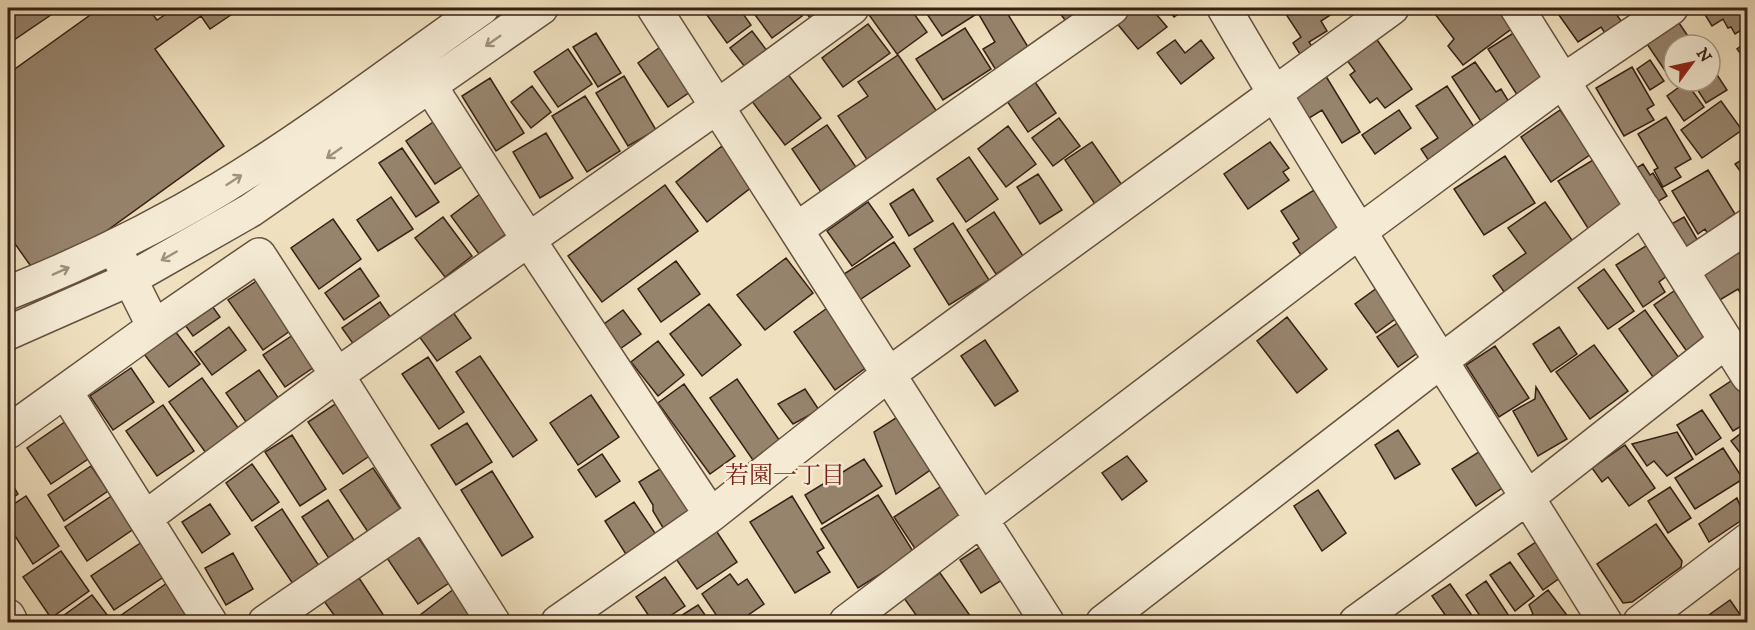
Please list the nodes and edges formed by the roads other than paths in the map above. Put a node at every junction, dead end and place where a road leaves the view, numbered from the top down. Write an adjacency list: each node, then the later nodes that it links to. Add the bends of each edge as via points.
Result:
1 (482, 8): 10 (street)
2 (541, 8): 12 (street, one-way to 12)
3 (654, 8): 14 (street)
4 (852, 8): 14 (street)
5 (1112, 8): 17 (street)
6 (1224, 8): 13 (street)
7 (1392, 8): 13 (street)
8 (1517, 8): 11 (street)
9 (1671, 8): 11 (street)
10 (417, 54): 12 (street); 20 (street, one-way to 10, via 220,189)
11 (1563, 81): 15 (street); 18 (street)
12 (430, 86): 19 (street); 22 (street, one-way to 22, via 251,210)
13 (1274, 93): 18 (street); 28 (street)
14 (718, 106): 17 (street); 19 (street)
15 (1643, 208): 21 (street); 27 (street)
16 (1748, 226): 21 (street)
17 (797, 229): 28 (street)
18 (1359, 232): 27 (street); 37 (street)
19 (528, 240): 29 (street); 35 (street)
20 (114, 246): 22 (street); 23 (street, one-way to 20)
21 (1682, 270): 26 (street)
22 (130, 279): 24 (street); 25 (street)
23 (8, 293)
24 (154, 327): 29 (street, via 259,255); 31 (street)
25 (8, 333)
26 (1726, 341): 30 (street); 33 (street)
27 (1441, 361): 33 (street); 47 (street)
28 (889, 374): 35 (street); 37 (street)
29 (337, 375): 34 (street); 36 (street)
30 (1748, 376)
31 (65, 391): 32 (street); 36 (street)
32 (8, 432)
33 (1528, 497): 48 (street); 49 (street)
34 (424, 513): 42 (street); 43 (street)
35 (711, 515): 44 (street)
36 (145, 518): 41 (street)
37 (982, 519): 45 (street); 46 (street)
38 (1748, 540): 50 (street)
39 (8, 616): 40 (street)
40 (11, 622)
41 (210, 622)
42 (265, 622)
43 (493, 622)
44 (558, 622)
45 (846, 622)
46 (1047, 622)
47 (1103, 622)
48 (1356, 622)
49 (1605, 622)
50 (1640, 622)

